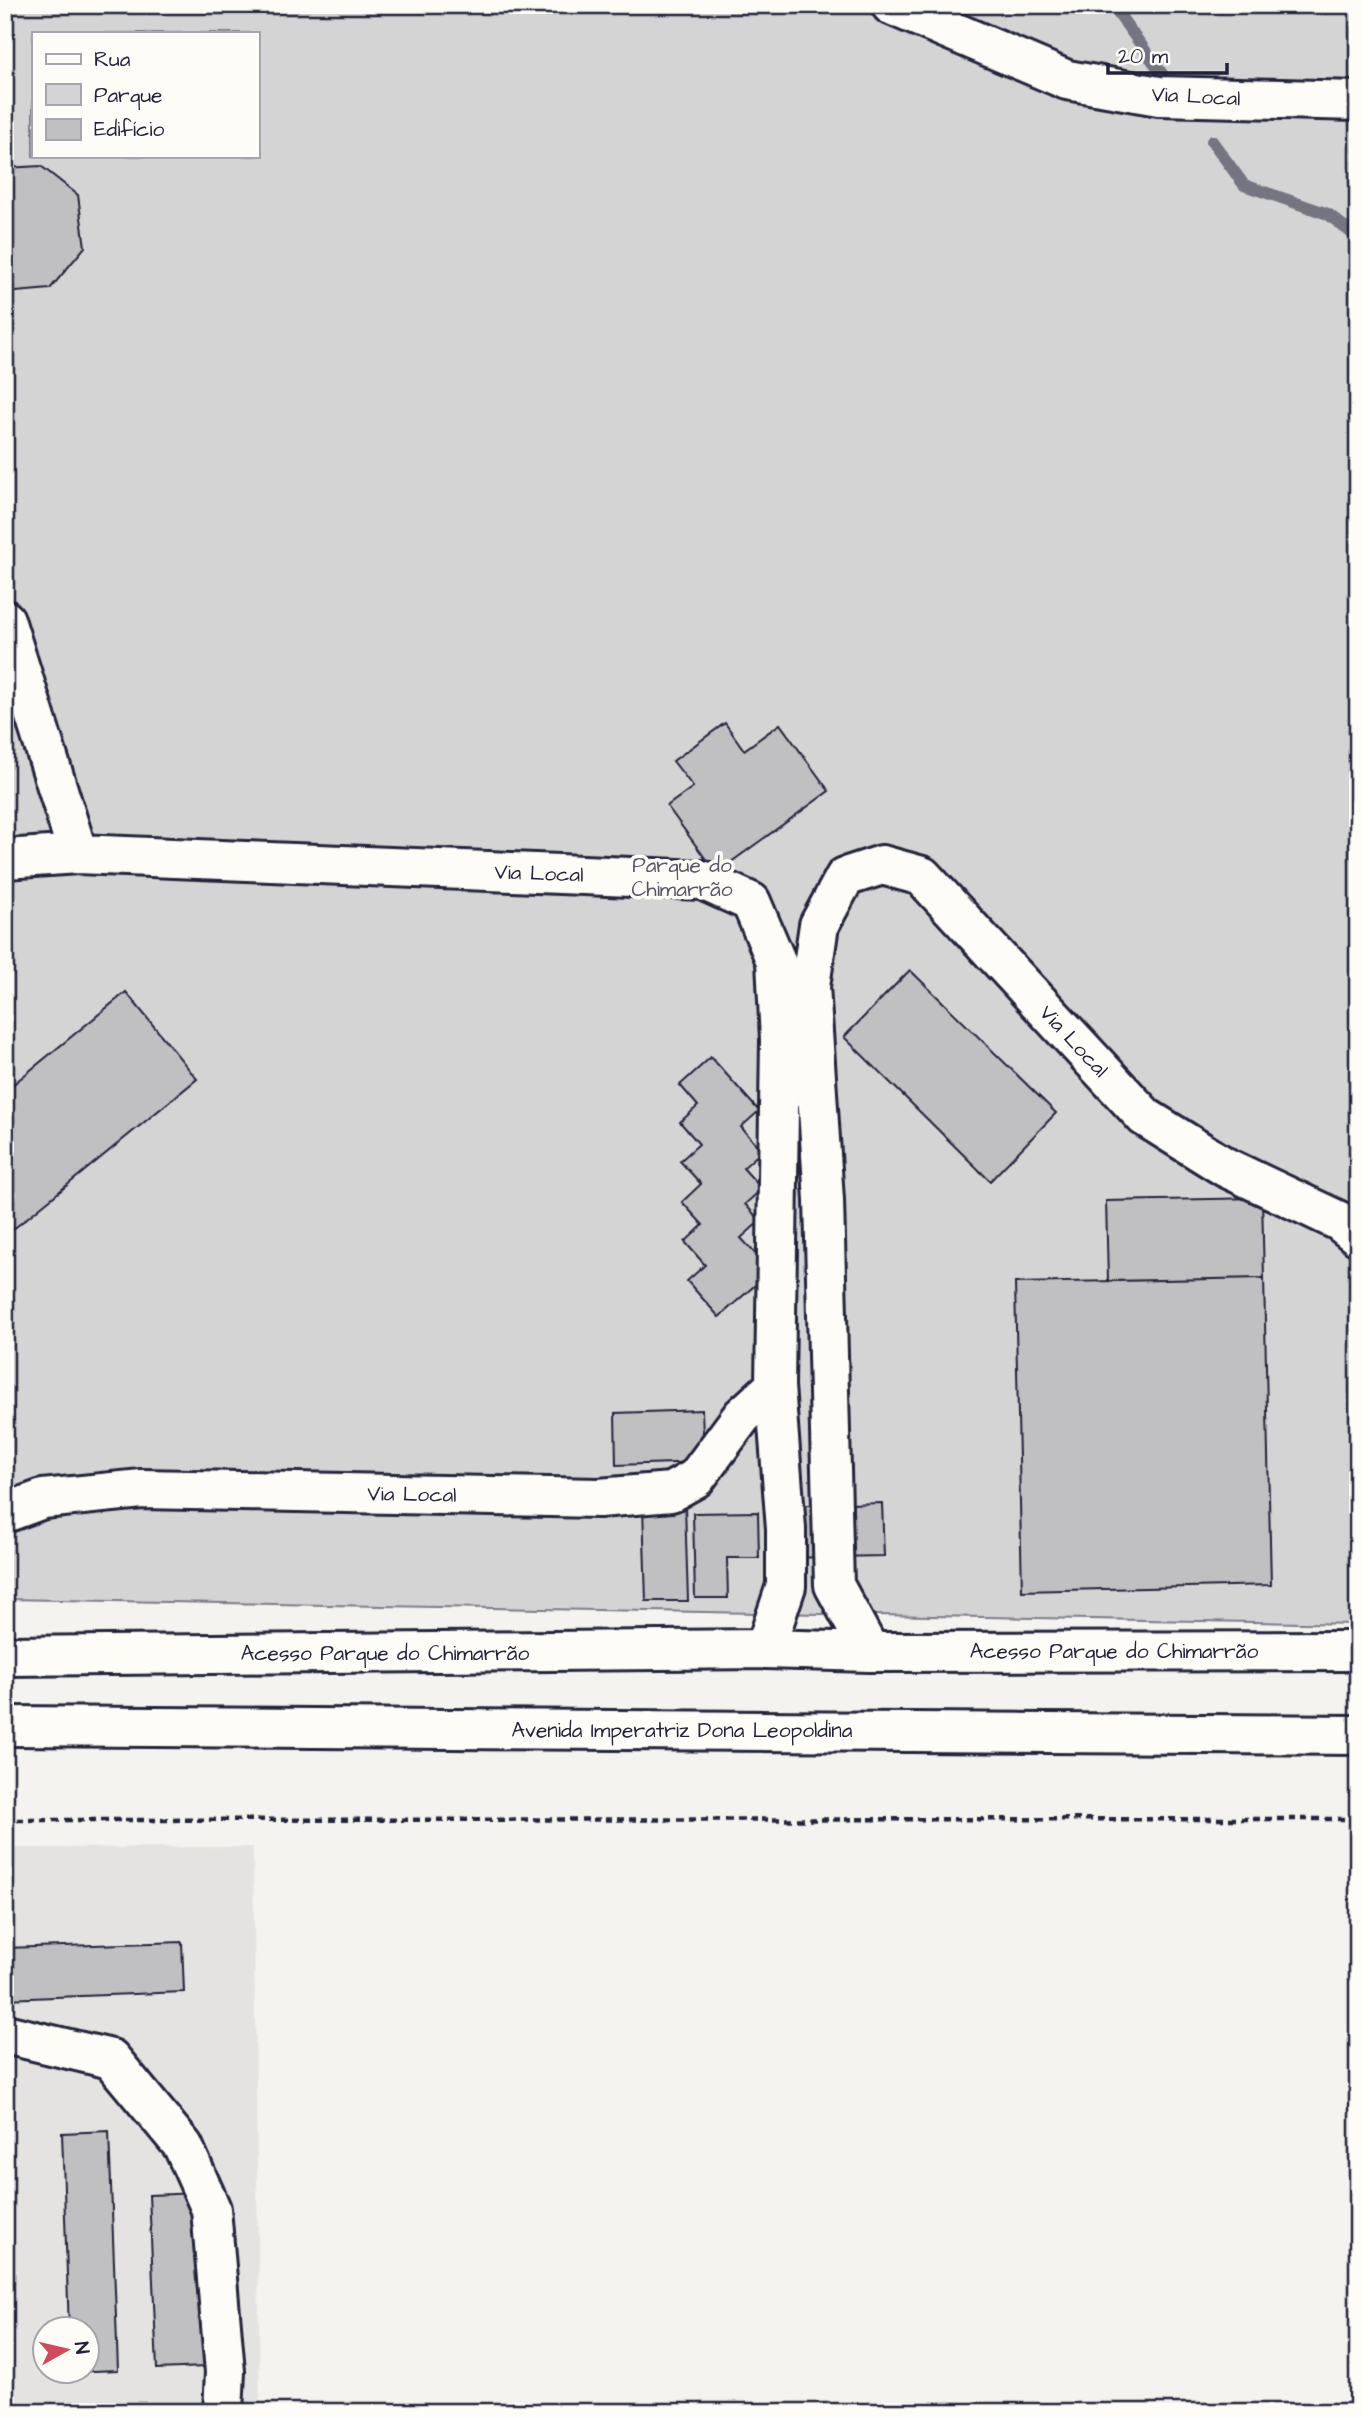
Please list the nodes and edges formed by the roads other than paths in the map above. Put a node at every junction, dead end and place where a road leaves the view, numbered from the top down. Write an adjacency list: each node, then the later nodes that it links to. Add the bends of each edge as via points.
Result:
1 (891, 5): 2 (main road, Via Local, via 1067,80 1159,96)
2 (1354, 101)
3 (5, 621): 4 (main road)
4 (78, 854): 5 (main road, Via Local); 6 (main road, Via Local, via 702,880 751,902 776,961)
5 (5, 859)
6 (797, 1040): 7 (main road, Via Local, via 819,925 845,877 882,865 922,876 1145,1117 1225,1167 1339,1221); 8 (main road, Via Local); 9 (main road, Via Local, via 820,1110)
7 (1358, 1236)
8 (778, 1297): 9 (main road); 10 (main road, Via Local)
9 (828, 1298): 12 (main road, Via Local)
10 (775, 1386): 11 (main road, Via Local, via 742,1416 696,1478 671,1492 599,1498 142,1489 43,1499); 13 (main road, Via Local)
11 (5, 1513)
12 (834, 1585): 13 (main road); 16 (main road)
13 (786, 1586): 14 (main road)
14 (765, 1649): 16 (main road, Acesso Parque do Chimarrão); 17 (main road, Acesso Parque do Chimarrão)
15 (1358, 1651): 16 (main road, Acesso Parque do Chimarrão)
16 (870, 1652)
17 (5, 1656)
18 (5, 1726): 19 (main road, Avenida Imperatriz Dona Leopoldina)
19 (1358, 1735)
20 (5, 2034): 21 (main road, via 111,2059 183,2146 211,2209 225,2372)
21 (223, 2412)

